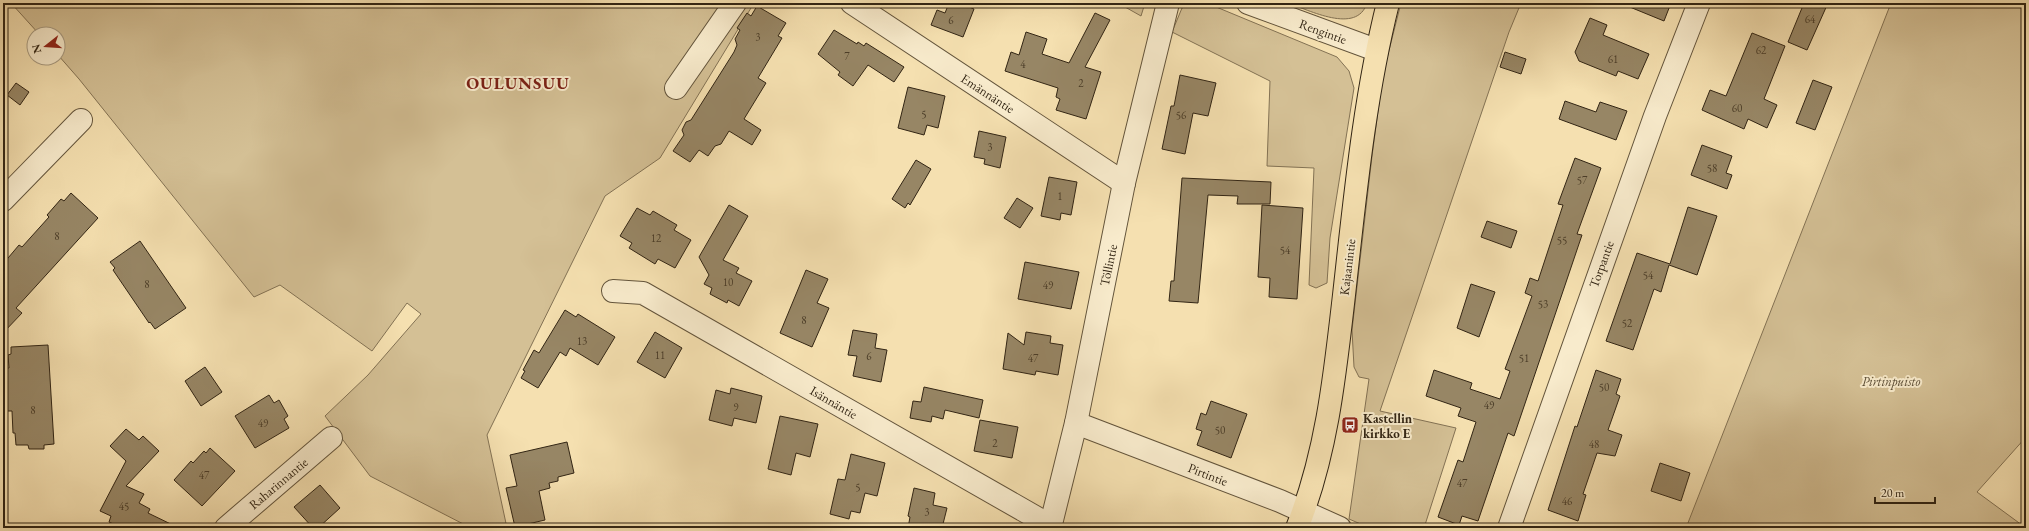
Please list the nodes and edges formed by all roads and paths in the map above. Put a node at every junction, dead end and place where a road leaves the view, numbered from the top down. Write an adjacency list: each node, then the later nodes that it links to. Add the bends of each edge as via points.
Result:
1 (735, 3): 8 (street)
2 (852, 3): 10 (street, Emännäntie)
3 (1168, 3): 10 (street, Töllintie)
4 (1248, 3): 7 (street, Rengintie)
5 (1388, 3): 7 (main road, Kajaanintie)
6 (1699, 3): 19 (street, Torpantie, via 1654,116)
7 (1376, 50): 15 (main road, Kajaanintie, via 1362,132 1333,386 1326,429)
8 (676, 88)
9 (81, 120): 11 (street)
10 (1124, 182): 13 (street, Töllintie)
11 (3, 200)
12 (612, 291): 16 (street, Isännäntie, via 643,293)
13 (1076, 423): 15 (street, Pirtintie, via 1280,501); 16 (street, Töllintie)
14 (331, 438): 17 (street, Raharinnantie)
15 (1300, 520): 18 (street, Pirtintie)
16 (1051, 527)
17 (226, 528)
18 (1340, 528)
19 (1509, 528)

